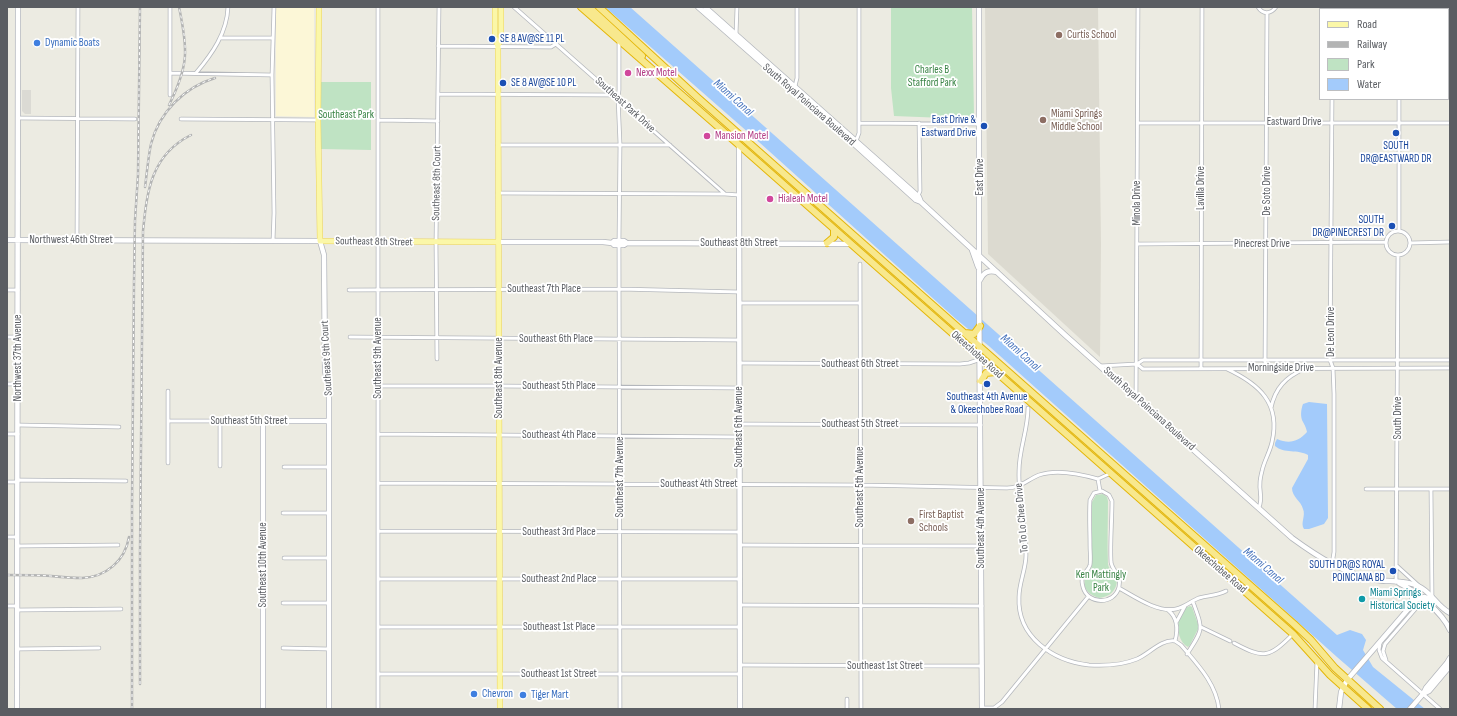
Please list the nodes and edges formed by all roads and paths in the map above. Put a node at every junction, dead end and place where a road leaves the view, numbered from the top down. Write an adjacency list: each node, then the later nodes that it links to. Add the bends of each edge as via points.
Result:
1 (18, 7): 44 (street, Northwest 37th Avenue)
2 (78, 7): 45 (street)
3 (170, 7): 33 (street)
4 (228, 7): 27 (street)
5 (274, 7): 28 (street)
6 (319, 7): 49 (main road, Southeast 9th Court)
7 (378, 7): 50 (street, Southeast 9th Avenue)
8 (439, 7): 31 (street, Southeast 8th Court)
9 (495, 7): 32 (main road)
10 (501, 7): 32 (main road, via 501,37)
11 (514, 7): 30 (street, Southeast Park Drive)
12 (581, 7): 29 (highway, Okeechobee Road)
13 (589, 7): 39 (highway)
14 (600, 7): 95 (highway, Okeechobee Road, via 697,97)
15 (698, 7): 61 (street, South Royal Poinciana Boulevard)
16 (705, 7): 26 (street, South Royal Poinciana Boulevard)
17 (736, 7): 26 (street)
18 (797, 7): 36 (street)
19 (859, 7): 55 (street)
20 (979, 7): 60 (street, East Drive)
21 (1138, 7): 57 (street, Minola Drive)
22 (1202, 7): 58 (street, Lavilla Drive)
23 (1258, 7): 25 (street)
24 (1276, 7): 25 (street)
25 (1267, 13): 52 (street, De Soto Drive)
26 (736, 35): 36 (street, South Royal Poinciana Boulevard)
27 (221, 38): 28 (street); 34 (street)
28 (273, 38): 35 (street)
29 (619, 41): 39 (highway, Okeechobee Road); 41 (street, Southeast 7th Avenue)
30 (556, 44): 32 (street, via 550,47); 41 (street, Southeast Park Drive)
31 (438, 46): 32 (street); 37 (street, Southeast 8th Court)
32 (498, 47): 38 (main road, Southeast 8th Avenue)
33 (170, 73): 34 (street); 40 (street)
34 (196, 73): 35 (street)
35 (272, 75): 48 (street)
36 (795, 86): 61 (street, South Royal Poinciana Boulevard)
37 (438, 94): 38 (street); 51 (street, Southeast 8th Court)
38 (498, 94): 41 (street); 62 (main road, Southeast 8th Avenue)
39 (681, 94): 65 (highway, Okeechobee Road)
40 (170, 95)
41 (618, 97): 63 (street, Southeast 7th Avenue); 64 (street, Southeast Park Drive)
42 (1332, 100): 53 (street, De Leon Drive)
43 (1399, 100): 54 (street)
44 (18, 118): 45 (street); 75 (street, Northwest 37th Avenue)
45 (78, 119): 46 (street); 76 (street)
46 (135, 119)
47 (180, 119): 48 (street)
48 (273, 119): 49 (street); 78 (street)
49 (318, 120): 79 (main road, Southeast 9th Court)
50 (378, 120): 51 (street); 80 (street, Southeast 9th Avenue)
51 (438, 120): 81 (street, Southeast 8th Court)
52 (1267, 122): 53 (street, Eastward Drive); 58 (street, Eastward Drive); 93 (street, De Soto Drive)
53 (1332, 122): 54 (street, Eastward Drive); 88 (street, De Leon Drive)
54 (1399, 122): 59 (street, Eastward Drive); 73 (street)
55 (859, 123): 56 (street); 61 (street, via 859,133)
56 (919, 123): 60 (street); 70 (street)
57 (1138, 123): 58 (street, Eastward Drive); 91 (street, Minola Drive)
58 (1202, 123): 92 (street, Lavilla Drive)
59 (1450, 123)
60 (980, 124): 97 (street, East Drive)
61 (855, 142): 70 (street, South Royal Poinciana Boulevard); 71 (street, South Royal Poinciana Boulevard, via 910,196)
62 (498, 144): 63 (street); 66 (main road, Southeast 8th Avenue)
63 (620, 144): 64 (street); 67 (street, Southeast 7th Avenue)
64 (670, 145): 68 (street, Southeast Park Drive)
65 (739, 145): 69 (street, Southeast 6th Avenue); 72 (highway, Okeechobee Road)
66 (498, 193): 67 (street); 82 (main road, Southeast 8th Avenue)
67 (620, 194): 68 (street); 85 (street, Southeast 7th Avenue)
68 (725, 194): 69 (street)
69 (739, 195): 86 (street, Southeast 6th Avenue)
70 (918, 196): 71 (street, South Royal Poinciana Boulevard)
71 (921, 202): 94 (street, South Royal Poinciana Boulevard)
72 (834, 229): 87 (highway, via 834,237); 90 (highway, Okeechobee Road)
73 (1399, 231): 83 (street, via 1389,235); 89 (street, via 1406,233)
74 (7, 240): 75 (street, Northwest 46th Street)
75 (18, 240): 76 (street, Northwest 46th Street); 105 (street, Northwest 37th Avenue)
76 (77, 240): 77 (street, Northwest 46th Street)
77 (135, 240): 78 (street, Southeast 8th Street)
78 (273, 241): 79 (street, Southeast 8th Street)
79 (320, 241): 80 (main road, Southeast 8th Street); 156 (street, Southeast 9th Court, via 324,255)
80 (378, 242): 81 (main road, Southeast 8th Street); 107 (street, Southeast 9th Avenue)
81 (436, 242): 82 (main road, Southeast 8th Street); 102 (street, Southeast 8th Court)
82 (498, 242): 85 (street, Southeast 8th Street); 103 (main road, Southeast 8th Avenue)
83 (1386, 242): 88 (street, Pinecrest Drive); 96 (street, via 1388,250)
84 (1450, 242): 89 (street)
85 (619, 243): 86 (street, Southeast 8th Street); 108 (street, Southeast 7th Avenue)
86 (739, 243): 87 (street, Southeast 8th Street); 109 (street, Southeast 6th Avenue)
87 (827, 243): 90 (street, Southeast 8th Street)
88 (1331, 243): 93 (street, Pinecrest Drive); 127 (street, De Leon Drive)
89 (1410, 243): 96 (street, via 1405,252)
90 (851, 244): 95 (highway, via 858,244); 124 (highway, Okeechobee Road)
91 (1137, 244): 92 (street, Pinecrest Drive); 132 (street, Minola Drive)
92 (1201, 244): 93 (street, Pinecrest Drive); 125 (street, Lavilla Drive)
93 (1267, 244): 126 (street, De Soto Drive)
94 (970, 247): 97 (street, South Royal Poinciana Boulevard); 99 (street)
95 (871, 250): 113 (highway, Okeechobee Road)
96 (1398, 255): 128 (street, South Drive)
97 (980, 256): 99 (street, East Drive); 100 (street, South Royal Poinciana Boulevard)
98 (860, 264): 111 (street, Southeast 5th Avenue)
99 (979, 271): 101 (street, East Drive)
100 (998, 273): 101 (street, via 985,272); 133 (street, South Royal Poinciana Boulevard)
101 (979, 281): 112 (street, East Drive)
102 (437, 289): 103 (street, Southeast 7th Place); 107 (street, Southeast 7th Place); 118 (street, Southeast 8th Court)
103 (499, 289): 108 (street, Southeast 7th Place); 119 (main road, Southeast 8th Avenue)
104 (7, 290): 105 (street)
105 (18, 290): 115 (street, Northwest 37th Avenue)
106 (349, 290): 107 (street, Southeast 7th Place)
107 (379, 290): 117 (street, Southeast 9th Avenue)
108 (620, 290): 109 (street, Southeast 7th Place); 120 (street, Southeast 7th Avenue)
109 (739, 292): 110 (street, Southeast 6th Avenue)
110 (739, 303): 111 (street); 121 (street, Southeast 6th Avenue)
111 (860, 303): 131 (street, Southeast 5th Avenue)
112 (980, 326): 113 (highway, via 972,334); 122 (street, East Drive)
113 (965, 333): 122 (highway, Okeechobee Road)
114 (7, 337): 115 (street)
115 (18, 337): 144 (street, Northwest 37th Avenue)
116 (350, 337): 117 (street, Southeast 6th Place)
117 (378, 337): 118 (street, Southeast 6th Place); 145 (street, Southeast 9th Avenue)
118 (437, 338): 119 (street, Southeast 6th Place); 123 (street, Southeast 8th Court)
119 (499, 338): 120 (street, Southeast 6th Place); 146 (main road, Southeast 8th Avenue)
120 (620, 339): 121 (street, Southeast 6th Place); 147 (street, Southeast 7th Avenue)
121 (739, 340): 130 (street, Southeast 6th Avenue)
122 (980, 344): 124 (street, Southeast 4th Avenue); 173 (highway, Okeechobee Road)
123 (437, 359)
124 (981, 359): 131 (street, Southeast 6th Street, via 960,364); 141 (highway, Okeechobee Road); 142 (street, Southeast 4th Avenue)
125 (1201, 360): 126 (street, Morningside Drive); 132 (street, Morningside Drive, via 1143,360); 134 (street, Lavilla Drive)
126 (1266, 360): 127 (street, Morningside Drive); 136 (street, De Soto Drive)
127 (1330, 360): 128 (street, Morningside Drive); 138 (street, De Leon Drive)
128 (1398, 360): 129 (street, Morningside Drive); 139 (street, South Drive)
129 (1450, 360)
130 (739, 364): 131 (street, Southeast 6th Street); 148 (street, Southeast 6th Avenue)
131 (860, 364): 158 (street, Southeast 5th Avenue)
132 (1137, 364): 133 (street, Morningside Drive); 134 (street, Morningside Drive, via 1143,369); 150 (street, Minola Drive)
133 (1100, 366): 150 (street, South Royal Poinciana Boulevard)
134 (1201, 368): 135 (street, Morningside Drive)
135 (1226, 368): 136 (street, Morningside Drive); 152 (street, via 1257,386)
136 (1266, 368): 137 (street, Morningside Drive)
137 (1305, 368): 138 (street, Morningside Drive); 152 (street, via 1280,385 1273,398)
138 (1333, 368): 139 (street, Morningside Drive); 206 (street, De Leon Drive)
139 (1398, 368): 140 (street, Morningside Drive); 187 (street, South Drive)
140 (1450, 368)
141 (995, 372): 142 (highway, via 986,373); 172 (highway, Okeechobee Road)
142 (980, 381): 160 (street, Southeast 4th Avenue)
143 (7, 384): 144 (street)
144 (18, 384): 159 (street, Northwest 37th Avenue)
145 (378, 386): 146 (street, Southeast 5th Place); 164 (street, Southeast 9th Avenue)
146 (499, 386): 147 (street, Southeast 5th Place); 165 (main road, Southeast 8th Avenue)
147 (620, 386): 148 (street, Southeast 5th Place); 166 (street, Southeast 7th Avenue)
148 (739, 388): 157 (street, Southeast 6th Avenue)
149 (168, 391): 153 (street)
150 (1136, 398): 190 (street, South Royal Poinciana Boulevard)
151 (1028, 408): 183 (street, To To Lo Chee Drive, via 1028,423 1019,458)
152 (1272, 408): 190 (street, via 1274,432 1261,475)
153 (168, 421): 154 (street, Southeast 5th Street); 168 (street)
154 (220, 421): 155 (street, Southeast 5th Street); 169 (street)
155 (262, 421): 156 (street, Southeast 5th Street); 270 (street, Southeast 10th Avenue)
156 (329, 421): 171 (street, Southeast 9th Court)
157 (739, 424): 158 (street, Southeast 5th Street); 167 (street, Southeast 6th Avenue)
158 (860, 424): 160 (street, Southeast 5th Street); 182 (street, Southeast 5th Avenue)
159 (18, 425): 161 (street); 163 (street, Northwest 37th Avenue)
160 (981, 425): 184 (street, Southeast 4th Avenue)
161 (119, 427)
162 (7, 434): 163 (street)
163 (18, 434): 175 (street, Northwest 37th Avenue)
164 (378, 434): 165 (street, Southeast 4th Place); 178 (street, Southeast 9th Avenue)
165 (499, 435): 166 (street, Southeast 4th Place); 179 (main road, Southeast 8th Avenue)
166 (620, 436): 167 (street, Southeast 4th Place); 180 (street, Southeast 7th Avenue)
167 (739, 437): 181 (street, Southeast 6th Avenue)
168 (168, 463)
169 (220, 466)
170 (284, 467): 171 (street)
171 (329, 467): 192 (street, Southeast 9th Court)
172 (1111, 473): 173 (highway); 174 (street); 242 (highway, Okeechobee Road)
173 (1128, 477): 264 (highway, Okeechobee Road, via 1294,624)
174 (1098, 479): 183 (street, via 1074,474 1049,473); 189 (street)
175 (17, 481): 176 (street); 177 (street); 198 (street, Northwest 37th Avenue)
176 (126, 481)
177 (7, 482)
178 (378, 483): 179 (street, Southeast 4th Street); 193 (street, Southeast 9th Avenue)
179 (499, 484): 180 (street, Southeast 4th Street); 195 (main road, Southeast 8th Avenue)
180 (620, 484): 181 (street, Southeast 4th Street); 194 (street, Southeast 7th Avenue)
181 (740, 484): 182 (street, Southeast 4th Street); 196 (street, Southeast 6th Avenue)
182 (860, 485): 184 (street, Southeast 4th Street); 201 (street, Southeast 5th Avenue)
183 (1019, 486): 184 (street, Southeast 4th Street); 251 (street, To To Lo Chee Drive, via 1026,556 1019,588 1019,607 1028,633)
184 (981, 487): 203 (street, Southeast 4th Avenue)
185 (1366, 489): 187 (street)
186 (1450, 489): 188 (street)
187 (1397, 490): 188 (street); 207 (street, South Drive)
188 (1431, 490): 219 (street)
189 (1100, 491): 215 (street, via 1107,493 1112,501 1111,562 1119,576); 217 (street, via 1093,494 1090,502 1090,564 1082,582)
190 (1259, 507): 206 (street, South Royal Poinciana Boulevard, via 1292,538)
191 (283, 513): 192 (street)
192 (329, 513): 205 (street, Southeast 9th Court)
193 (378, 531): 195 (street, Southeast 3rd Place); 208 (street, Southeast 9th Avenue)
194 (620, 531): 195 (street, Southeast 3rd Place); 196 (street, Southeast 3rd Place); 209 (street, Southeast 7th Avenue)
195 (499, 532): 211 (main road, Southeast 8th Avenue)
196 (740, 532): 200 (street, Southeast 6th Avenue)
197 (7, 537): 198 (street)
198 (17, 537): 202 (street, Northwest 37th Avenue)
199 (118, 545): 202 (street)
200 (740, 545): 201 (street); 210 (street, Southeast 6th Avenue)
201 (860, 545): 203 (street); 228 (street, Southeast 5th Avenue)
202 (17, 546): 230 (street, Northwest 37th Avenue)
203 (981, 546): 229 (street, Southeast 4th Avenue)
204 (284, 558): 205 (street)
205 (329, 558): 222 (street, Southeast 9th Court)
206 (1332, 564): 212 (street, South Royal Poinciana Boulevard, via 1368,578)
207 (1397, 566): 212 (street, South Drive); 214 (street)
208 (378, 579): 211 (street, Southeast 2nd Place); 236 (street, Southeast 9th Avenue)
209 (619, 579): 210 (street, Southeast 2nd Place); 211 (street, Southeast 2nd Place); 238 (street, Southeast 7th Avenue)
210 (740, 579): 224 (street, Southeast 6th Avenue)
211 (499, 580): 237 (main road, Southeast 8th Avenue)
212 (1396, 582): 213 (street, South Royal Poinciana Boulevard); 214 (street, South Royal Poinciana Boulevard, via 1412,583)
213 (1405, 586): 218 (street, South Royal Poinciana Boulevard); 223 (street, via 1412,596)
214 (1421, 587): 219 (street)
215 (1119, 588): 217 (street, via 1114,596 1106,600); 232 (street)
216 (1226, 591): 220 (street)
217 (1088, 597): 251 (street)
218 (1421, 598): 219 (street); 223 (street); 226 (street, South Royal Poinciana Boulevard)
219 (1434, 600): 233 (street)
220 (1193, 602): 225 (street); 240 (street)
221 (284, 603): 222 (street)
222 (329, 604): 249 (street, Southeast 9th Court)
223 (1412, 604): 234 (street)
224 (740, 605): 228 (street); 239 (street, Southeast 6th Avenue)
225 (1186, 605): 232 (street); 235 (street)
226 (1429, 605): 234 (street, via 1418,605); 241 (street, South Royal Poinciana Boulevard, via 1443,618)
227 (7, 606): 230 (street)
228 (860, 606): 229 (street); 257 (street, Southeast 5th Avenue)
229 (982, 606): 258 (street, Southeast 4th Avenue)
230 (17, 608): 231 (street); 250 (street, Northwest 37th Avenue)
231 (121, 609)
232 (1168, 610): 235 (street, via 1174,615)
233 (1448, 612)
234 (1402, 620): 245 (street); 255 (street, via 1384,647)
235 (1176, 622): 243 (street)
236 (378, 627): 237 (street, Southeast 1st Place); 260 (street, Southeast 9th Avenue)
237 (499, 627): 238 (street, Southeast 1st Place); 261 (main road, Southeast 8th Avenue)
238 (619, 627): 239 (street, Southeast 1st Place); 262 (street, Southeast 7th Avenue)
239 (740, 627): 256 (street, Southeast 6th Avenue)
240 (1201, 627): 244 (street); 252 (street, via 1200,634)
241 (1450, 630)
242 (1293, 634): 246 (street, via 1278,649 1267,653 1253,652); 254 (highway, Okeechobee Road)
243 (1175, 641): 251 (street, To To Lo Chee Drive, via 1163,643 1136,659 1109,665 1075,662); 252 (street)
244 (1230, 641)
245 (1380, 641): 255 (street, via 1379,652); 264 (street)
246 (1234, 643)
247 (99, 648): 250 (street)
248 (283, 648): 249 (street)
249 (329, 648): 271 (street, Southeast 9th Court)
250 (17, 649): 269 (street, Northwest 37th Avenue)
251 (1045, 649): 268 (street, via 999,705)
252 (1187, 654): 278 (street, via 1211,684)
253 (1450, 658): 266 (street)
254 (1317, 660): 265 (highway, Okeechobee Road); 279 (street)
255 (1387, 662): 266 (street)
256 (740, 665): 257 (street, Southeast 1st Street); 263 (street, Southeast 6th Avenue)
257 (861, 666): 258 (street, Southeast 1st Street); 277 (street, Southeast 5th Avenue)
258 (982, 666): 268 (street, Southeast 4th Avenue)
259 (1450, 666): 266 (street, via 1429,691)
260 (378, 674): 261 (street, Southeast 1st Street); 272 (street, Southeast 9th Avenue)
261 (499, 674): 262 (street, Southeast 1st Street); 273 (main road, Southeast 8th Avenue)
262 (620, 674): 263 (street, Southeast 1st Street); 274 (street, Southeast 7th Avenue)
263 (740, 674): 275 (street, Southeast 6th Avenue)
264 (1347, 680): 265 (street); 282 (highway, Okeechobee Road)
265 (1343, 687): 280 (street); 281 (highway, Okeechobee Road)
266 (1423, 694): 283 (street); 284 (street)
267 (847, 699): 276 (street)
268 (982, 708)
269 (17, 709)
270 (263, 709)
271 (329, 709)
272 (378, 709)
273 (500, 709)
274 (620, 709)
275 (740, 709)
276 (847, 709)
277 (861, 709)
278 (1219, 709)
279 (1315, 709)
280 (1339, 709)
281 (1368, 709)
282 (1380, 709)
283 (1410, 709)
284 (1440, 709)

